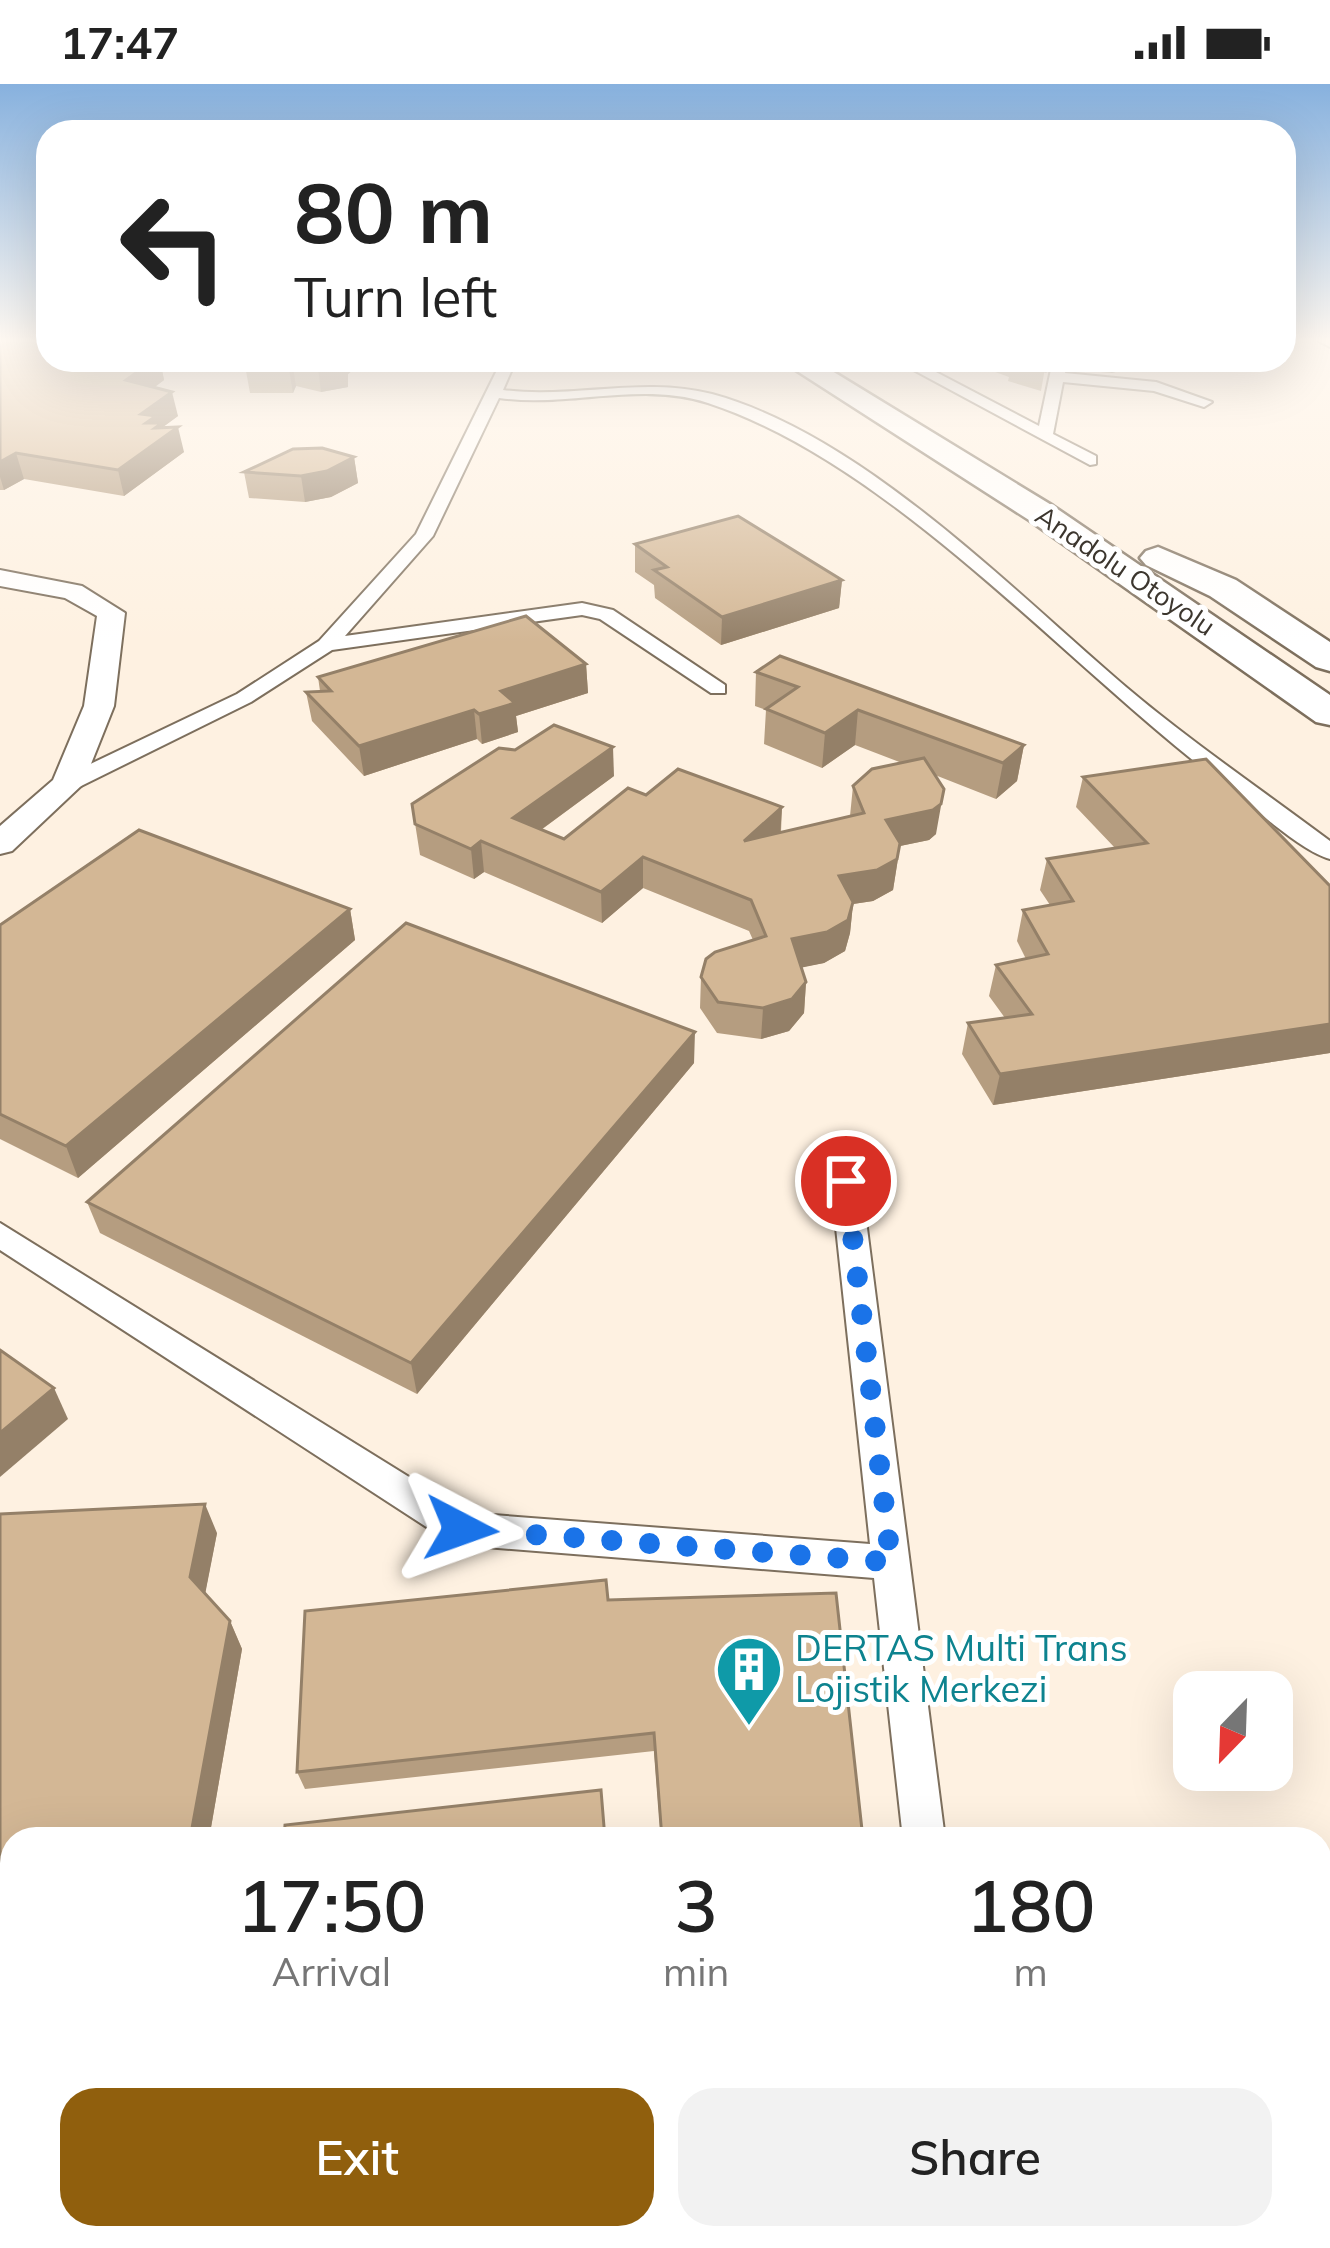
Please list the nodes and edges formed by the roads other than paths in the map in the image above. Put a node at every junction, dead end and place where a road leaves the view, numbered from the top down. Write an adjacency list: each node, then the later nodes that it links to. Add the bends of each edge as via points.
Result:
1 (471, 440): 9 (street, via 424,536)
2 (803, 440): 16 (street, via 978,566 1123,694)
3 (922, 440): 13 (highway, Anadolu Otoyolu)
4 (958, 440): 7 (highway, Anadolu Otoyolu)
5 (1054, 440): 6 (street)
6 (1090, 460)
7 (1133, 547): 10 (highway, via 1223,588); 11 (highway, Anadolu Otoyolu)
8 (0, 578): 14 (street, via 74,592 111,613 99,706)
9 (326, 645): 12 (street, via 582,609 606,614); 14 (street, via 244,698)
10 (1330, 659)
11 (1330, 680)
12 (718, 689)
13 (1330, 712)
14 (67, 784): 15 (street)
15 (0, 844)
16 (1330, 852)
17 (846, 1181): 19 (street)
18 (0, 1235): 19 (street, via 461,1529)
19 (891, 1562): 20 (street)
20 (923, 1827)

